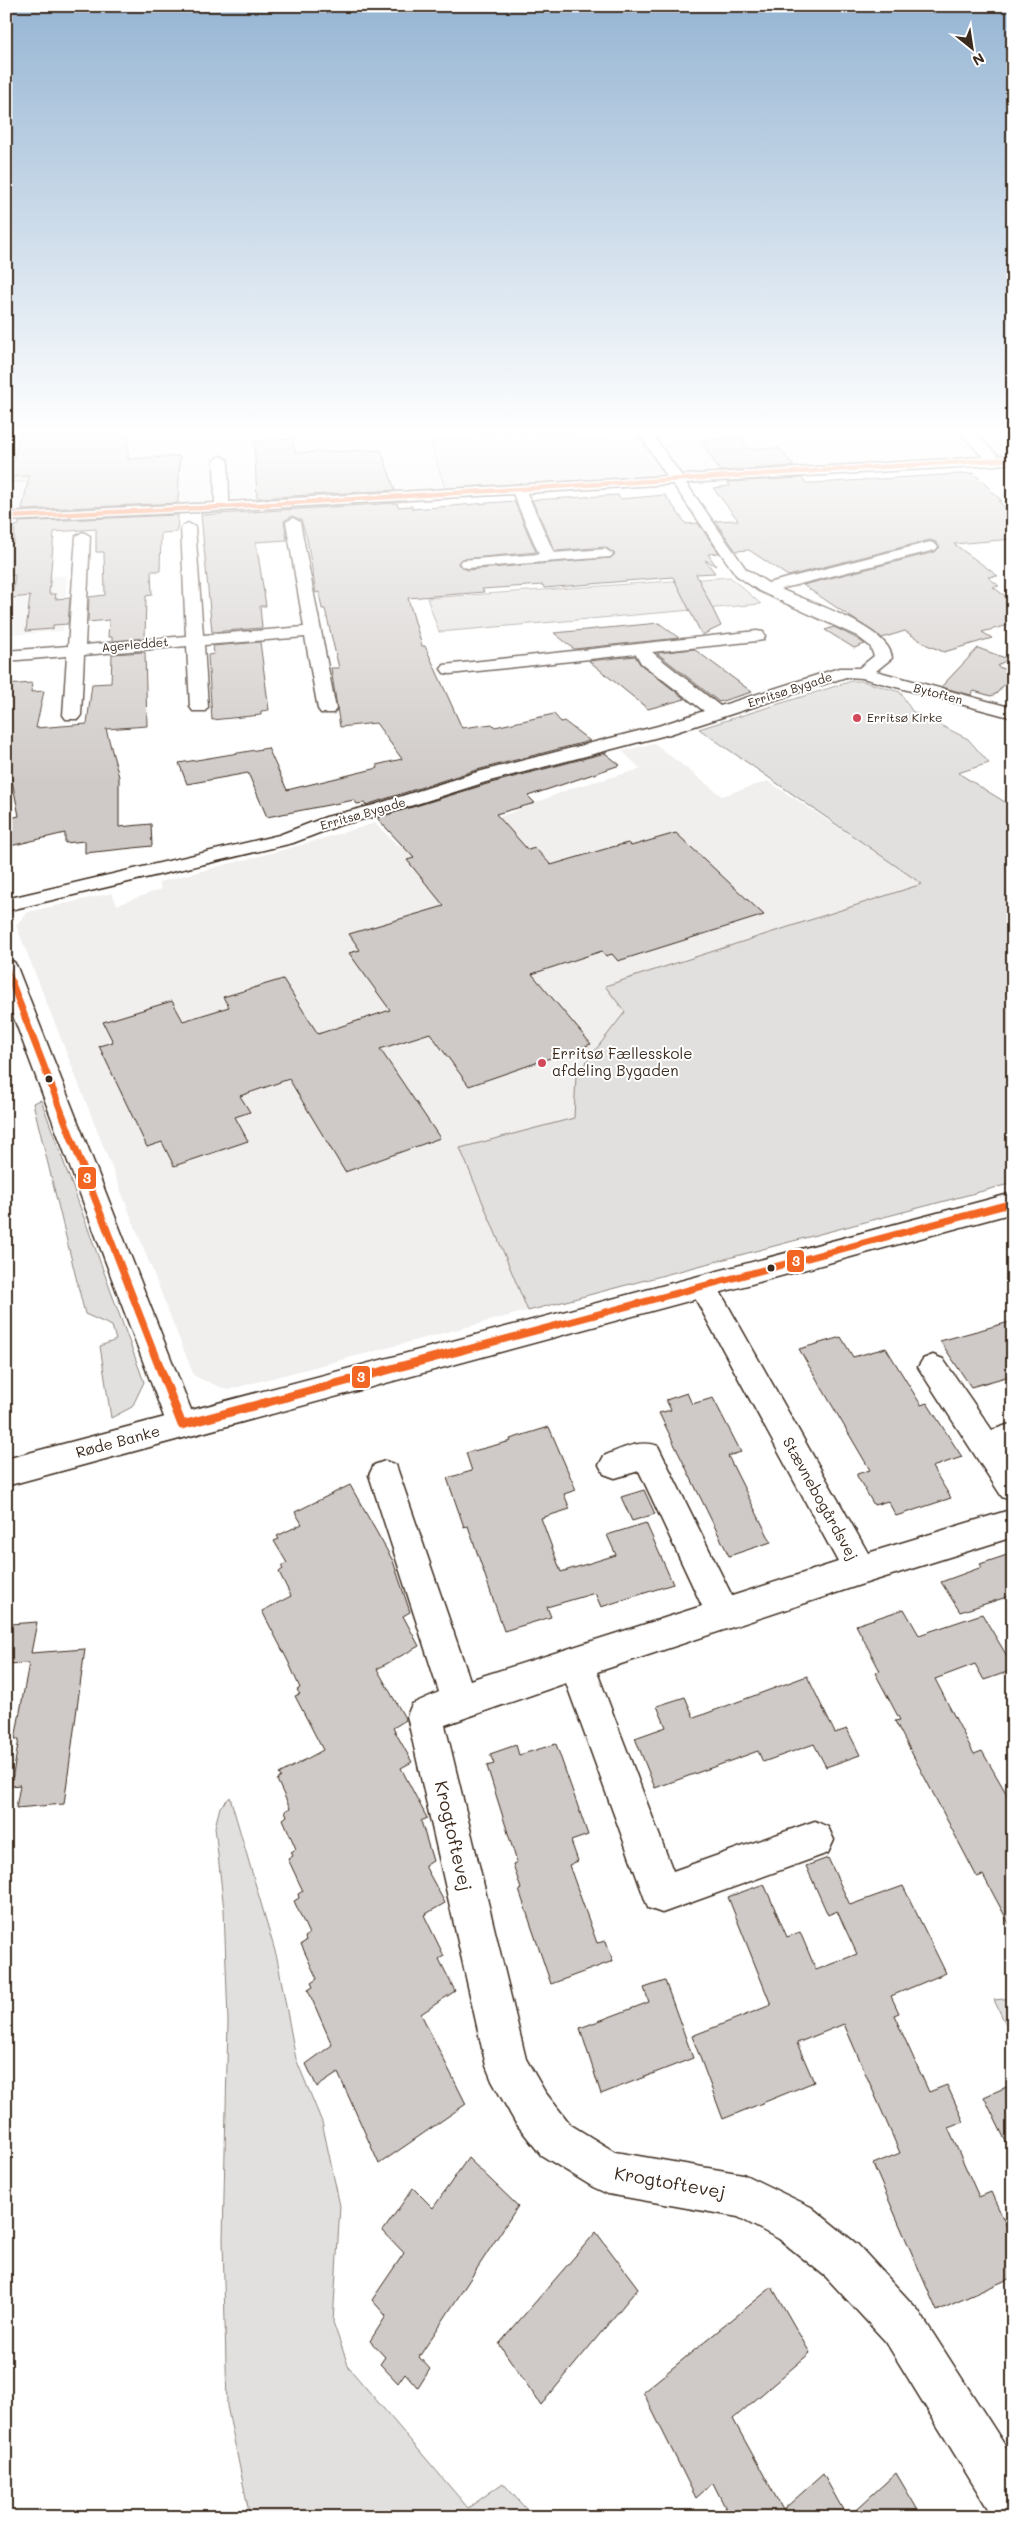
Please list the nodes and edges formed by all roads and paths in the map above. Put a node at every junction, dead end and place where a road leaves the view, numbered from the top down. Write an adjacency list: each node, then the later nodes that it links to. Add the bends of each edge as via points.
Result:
1 (82, 549): 15 (street)
2 (189, 549): 13 (street)
3 (298, 549): 11 (street)
4 (545, 549): 8 (street)
5 (725, 549): 10 (street, via 741,572)
6 (923, 549): 10 (street)
7 (605, 554): 8 (street)
8 (549, 558): 9 (street)
9 (467, 563)
10 (765, 588): 18 (street, via 870,637 883,652 883,658)
11 (313, 631): 13 (street, Agerleddet); 21 (street)
12 (757, 636): 14 (street)
13 (195, 640): 15 (street, Agerleddet); 20 (street)
14 (641, 649): 17 (street, via 483,673); 22 (street, via 647,659)
15 (76, 650): 16 (street, Agerleddet); 23 (street)
16 (6, 656)
17 (450, 669)
18 (863, 672): 19 (street, Bytoften, via 916,689); 22 (street, Erritsø Bygade, via 845,672)
19 (1004, 706)
20 (199, 707)
21 (327, 709)
22 (717, 713): 24 (street, Erritsø Bygade, via 481,777 333,821 286,839)
23 (72, 715)
24 (6, 905)
25 (6, 966): 29 (street)
26 (1013, 1203): 27 (street, Røde Banke)
27 (703, 1287): 29 (street, Røde Banke); 36 (street, Stævnebogårdsvej)
28 (933, 1367): 30 (street)
29 (182, 1424): 32 (street, Røde Banke)
30 (999, 1440): 34 (street)
31 (615, 1465): 37 (street, via 647,1455)
32 (6, 1473)
33 (384, 1475): 39 (street)
34 (1013, 1487)
35 (1013, 1523): 36 (street, Stævnebogårdsvej)
36 (860, 1570): 37 (street, Krogtoftevej)
37 (724, 1616): 38 (street, Krogtoftevej)
38 (577, 1664): 39 (street, Krogtoftevej); 40 (street, via 662,1894)
39 (459, 1701): 41 (street, Krogtoftevej, via 425,1716 507,2066 530,2107 556,2140 608,2172 743,2196 795,2223 842,2261 902,2326)
40 (815, 1840)
41 (1013, 2503)

